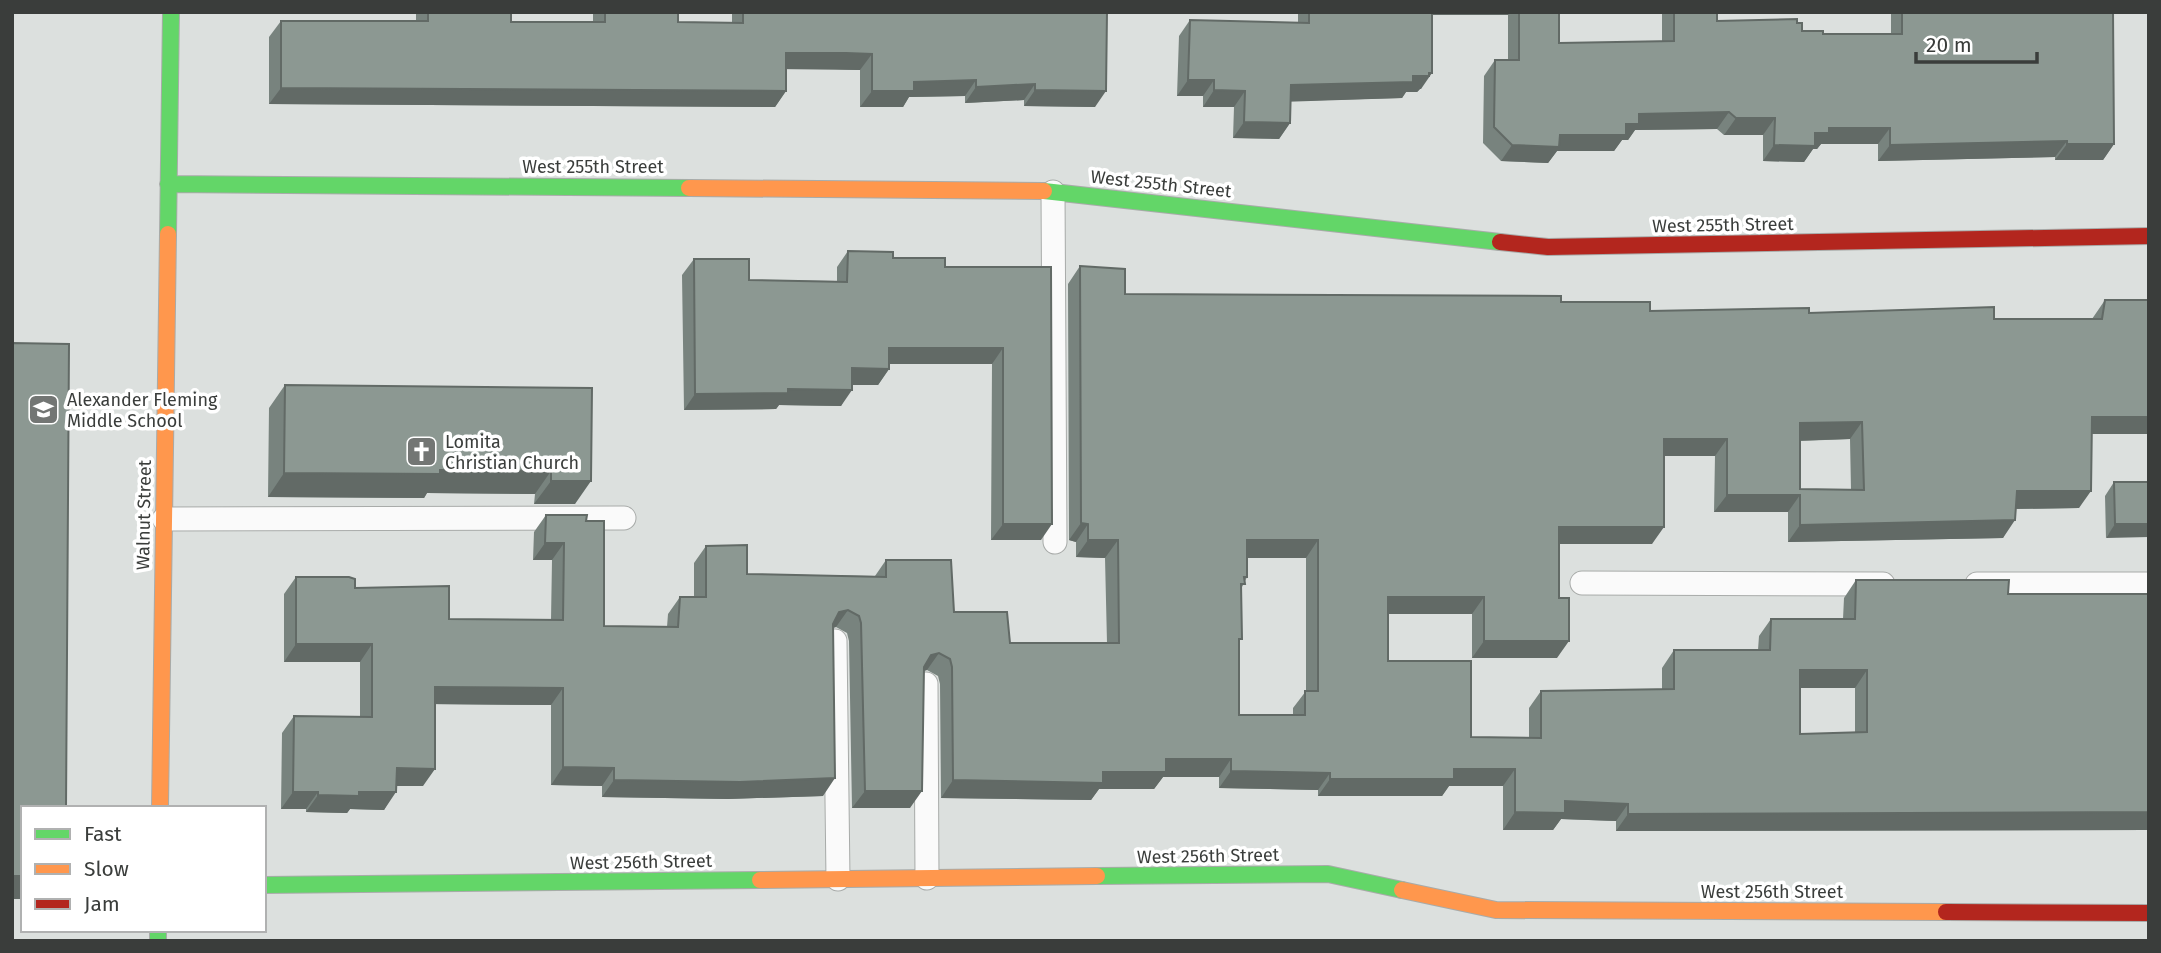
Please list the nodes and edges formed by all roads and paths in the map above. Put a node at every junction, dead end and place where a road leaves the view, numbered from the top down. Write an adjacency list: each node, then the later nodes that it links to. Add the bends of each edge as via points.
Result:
1 (171, 12): 2 (street, Walnut Street)
2 (168, 184): 3 (street, West 255th Street); 6 (street, Walnut Street)
3 (1053, 192): 4 (street, West 255th Street, via 1548,247); 7 (lane)
4 (2149, 236)
5 (624, 518): 6 (lane)
6 (164, 519): 14 (street, Walnut Street)
7 (1055, 542)
8 (1582, 583): 9 (lane)
9 (1900, 583)
10 (1955, 584): 11 (lane)
11 (2149, 584)
12 (835, 641): 16 (lane)
13 (926, 684): 15 (lane)
14 (160, 806)
15 (928, 878): 16 (street, West 256th Street); 18 (street, West 256th Street, via 1328,874 1496,910)
16 (838, 879): 17 (street, West 256th Street)
17 (266, 885)
18 (2149, 913)

